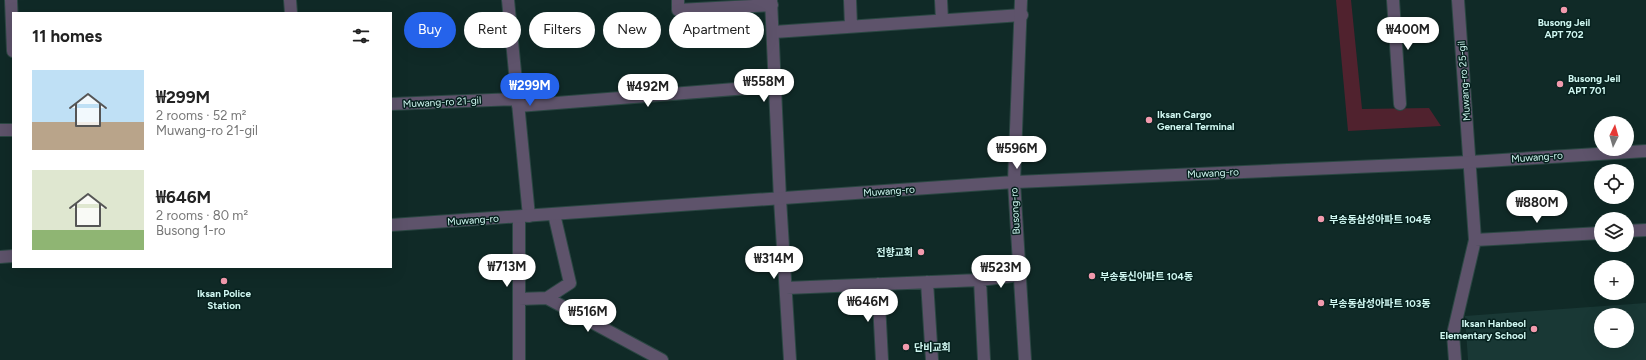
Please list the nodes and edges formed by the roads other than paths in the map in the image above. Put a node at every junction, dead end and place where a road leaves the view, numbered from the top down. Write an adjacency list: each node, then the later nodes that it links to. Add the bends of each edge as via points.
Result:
1 (11, 0): 15 (street)
2 (290, 0): 12 (street)
3 (508, 0): 19 (street)
4 (850, 0): 16 (street)
5 (940, 0): 14 (street)
6 (1021, 0): 13 (street, Busong-ro)
7 (1393, 0): 21 (street)
8 (1458, 0): 25 (street, Muwang-ro 25-gil)
9 (738, 3): 10 (street); 11 (street)
10 (772, 3): 17 (street)
11 (678, 5)
12 (291, 12)
13 (1022, 15): 14 (street); 26 (street, Busong-ro)
14 (942, 20): 16 (street)
15 (12, 26)
16 (851, 26): 17 (street)
17 (774, 32): 18 (street)
18 (775, 86): 19 (street, Muwang-ro 21-gil); 27 (street)
19 (518, 102): 20 (street, Muwang-ro 21-gil); 29 (street)
20 (392, 104)
21 (1400, 104)
22 (0, 130): 23 (street)
23 (12, 130)
24 (1646, 151): 25 (street, Muwang-ro)
25 (1470, 162): 26 (street, Muwang-ro); 34 (street, Muwang-ro 25-gil)
26 (1014, 182): 27 (street, Muwang-ro); 37 (street, Busong-ro)
27 (780, 199): 28 (street, Muwang-ro); 41 (street)
28 (554, 214): 29 (street, Muwang-ro); 42 (street, via 570,283)
29 (524, 216): 30 (street, Muwang-ro); 43 (street)
30 (392, 225)
31 (1646, 230): 32 (street)
32 (1634, 231)
33 (1594, 233): 34 (street)
34 (1475, 240): 51 (street, Muwang-ro 25-gil, via 1453,334)
35 (12, 256): 36 (street)
36 (0, 258)
37 (1019, 275): 38 (street); 50 (street, Busong-ro)
38 (980, 280): 39 (street); 49 (street)
39 (927, 282): 40 (street); 48 (street)
40 (878, 284): 41 (street); 47 (street)
41 (786, 288): 46 (street)
42 (547, 298): 43 (street); 45 (street)
43 (519, 299): 44 (street)
44 (519, 360)
45 (662, 360)
46 (790, 360)
47 (882, 360)
48 (932, 360)
49 (984, 360)
50 (1025, 360)
51 (1455, 360)

